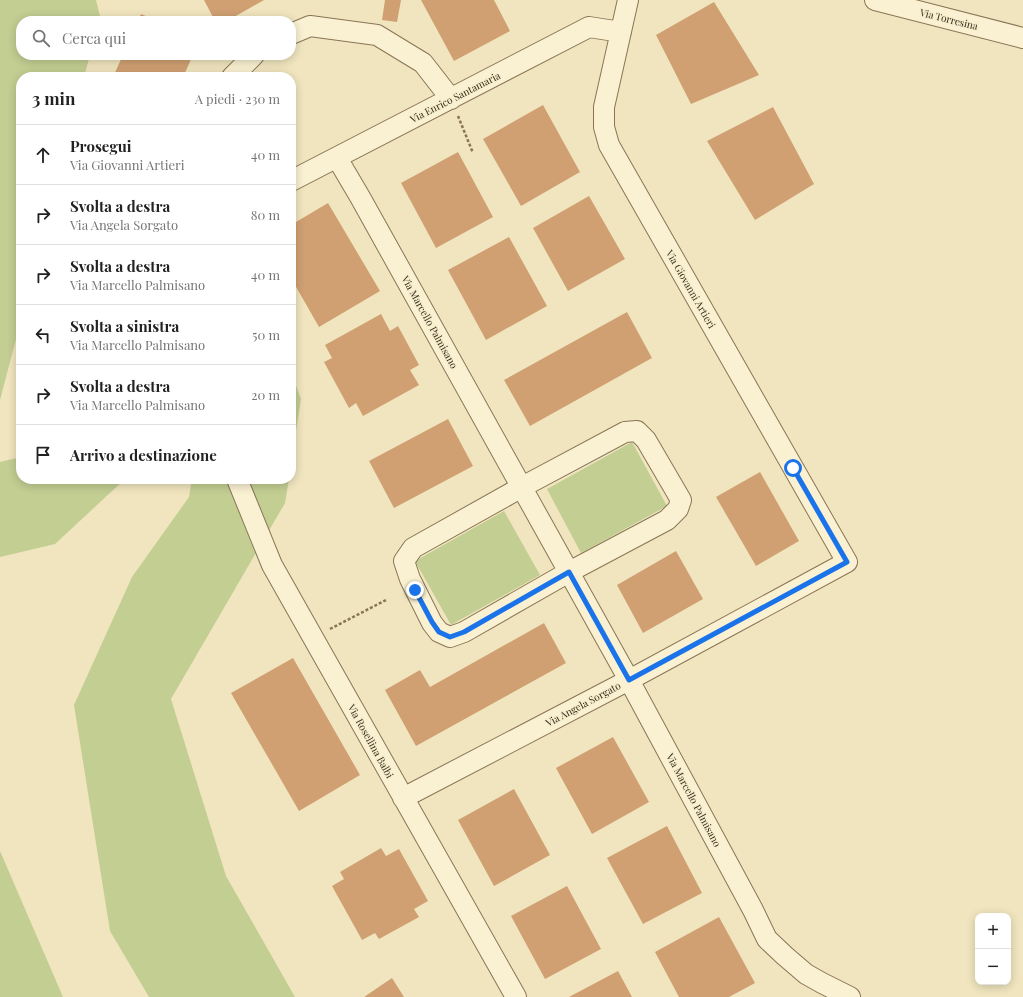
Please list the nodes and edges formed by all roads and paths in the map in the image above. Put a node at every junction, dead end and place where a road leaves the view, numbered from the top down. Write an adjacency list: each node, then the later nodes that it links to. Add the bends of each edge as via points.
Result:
1 (628, 0): 4 (street, Via Giovanni Artieri)
2 (875, 0): 5 (street, Via Torresina)
3 (296, 32): 8 (street, via 310,26 377,35 423,63)
4 (621, 32): 8 (street, Via Enrico Santamaria, via 589,27); 14 (street, Via Giovanni Artieri, via 604,107 604,127 609,145)
5 (1023, 38)
6 (249, 60): 7 (street)
7 (237, 72)
8 (451, 99): 9 (path); 10 (street, Via Enrico Santamaria)
9 (474, 153)
10 (337, 158): 11 (street, Via Enrico Santamaria); 13 (street, Via Marcello Palmisano)
11 (296, 178)
12 (239, 484): 17 (street, Via Rosellina Balbi, via 272,565)
13 (522, 487): 15 (street, Via Marcello Palmisano); 15 (street, via 625,432 637,431 646,440 681,500 678,508 667,520); 15 (street, via 413,548 404,561 410,579 432,622 439,632 450,637 464,632)
14 (847, 562): 18 (street, Via Angela Sorgato)
15 (569, 572): 18 (street, Via Marcello Palmisano)
16 (386, 600): 17 (path)
17 (313, 638): 19 (street, Via Rosellina Balbi)
18 (629, 680): 19 (street, Via Angela Sorgato); 21 (street, Via Marcello Palmisano, via 767,939 806,974)
19 (403, 798): 20 (street, Via Rosellina Balbi)
20 (516, 997)
21 (850, 997)

